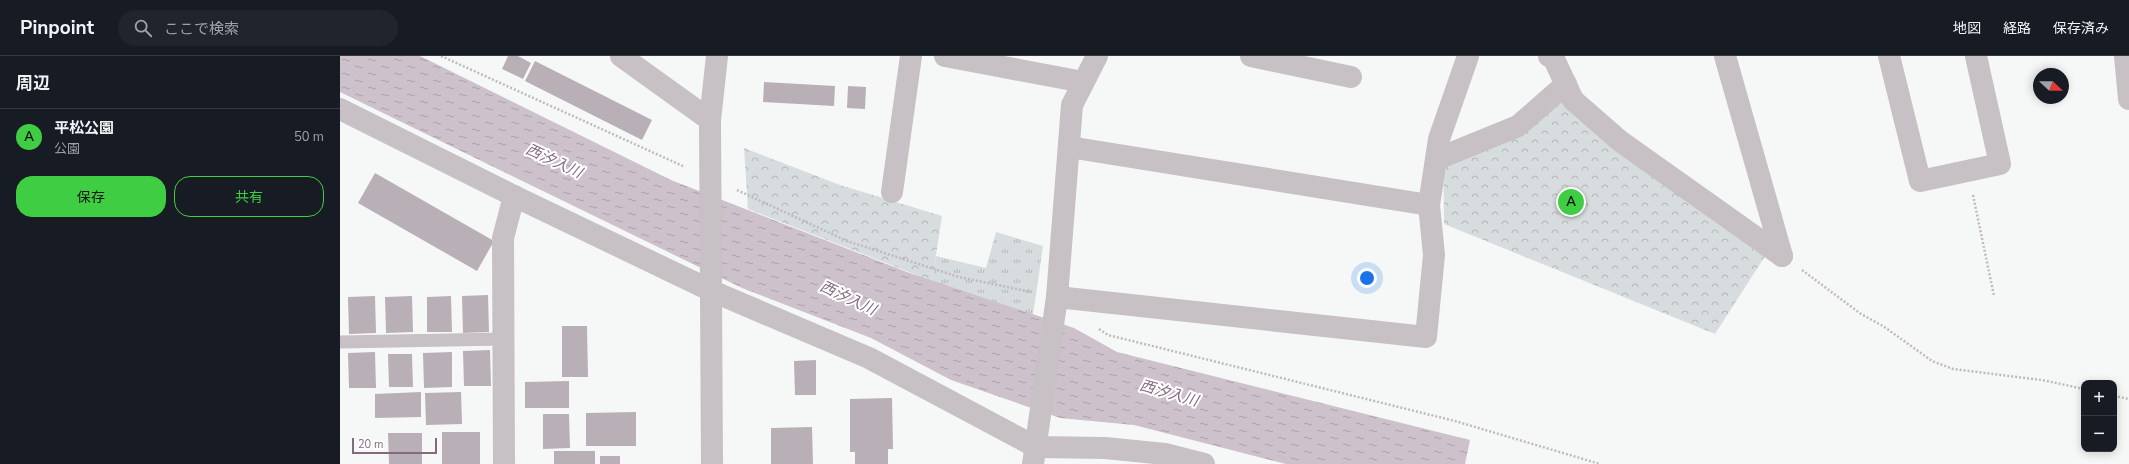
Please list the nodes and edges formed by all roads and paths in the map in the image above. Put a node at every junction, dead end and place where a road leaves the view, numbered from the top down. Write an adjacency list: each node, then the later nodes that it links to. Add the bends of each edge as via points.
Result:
1 (441, 56): 23 (path)
2 (621, 56): 19 (street)
3 (717, 56): 19 (street)
4 (911, 56): 24 (street)
5 (945, 56): 15 (street)
6 (1096, 56): 15 (street)
7 (1468, 56): 21 (street, via 1439,139)
8 (1549, 56): 16 (street, via 1554,59)
9 (1725, 56): 27 (street)
10 (1889, 56): 22 (street, via 1920,181)
11 (1976, 56): 22 (street, via 2000,164)
12 (2125, 56): 17 (street)
13 (1262, 57): 14 (street)
14 (1351, 77)
15 (1083, 82): 20 (street, via 1072,105)
16 (1566, 84): 21 (street, via 1518,126); 27 (street, via 1573,100 1620,141)
17 (2129, 99)
18 (340, 109): 25 (street)
19 (710, 120): 23 (street)
20 (1069, 147): 26 (street); 30 (street)
21 (1437, 159): 26 (street)
22 (1968, 171): 29 (path)
23 (711, 179): 28 (street); 30 (path, via 847,241 959,277)
24 (892, 192)
25 (514, 196): 28 (street); 32 (street, via 503,238)
26 (1429, 205): 30 (street, via 1434,256 1426,337)
27 (1782, 256): 34 (path, via 1861,314 1883,326 1932,361 1953,369 2042,380)
28 (712, 291): 37 (street, via 869,358); 40 (street)
29 (1994, 296)
30 (1057, 297): 37 (street)
31 (1095, 326): 42 (path, via 1108,335 1455,421)
32 (504, 340): 33 (lane); 39 (street)
33 (340, 342)
34 (2081, 388)
35 (2117, 397): 36 (path)
36 (2129, 399)
37 (1034, 455): 38 (street)
38 (1106, 456): 41 (street, via 1165,454)
39 (504, 464)
40 (712, 464)
41 (1204, 464)
42 (1600, 464)

